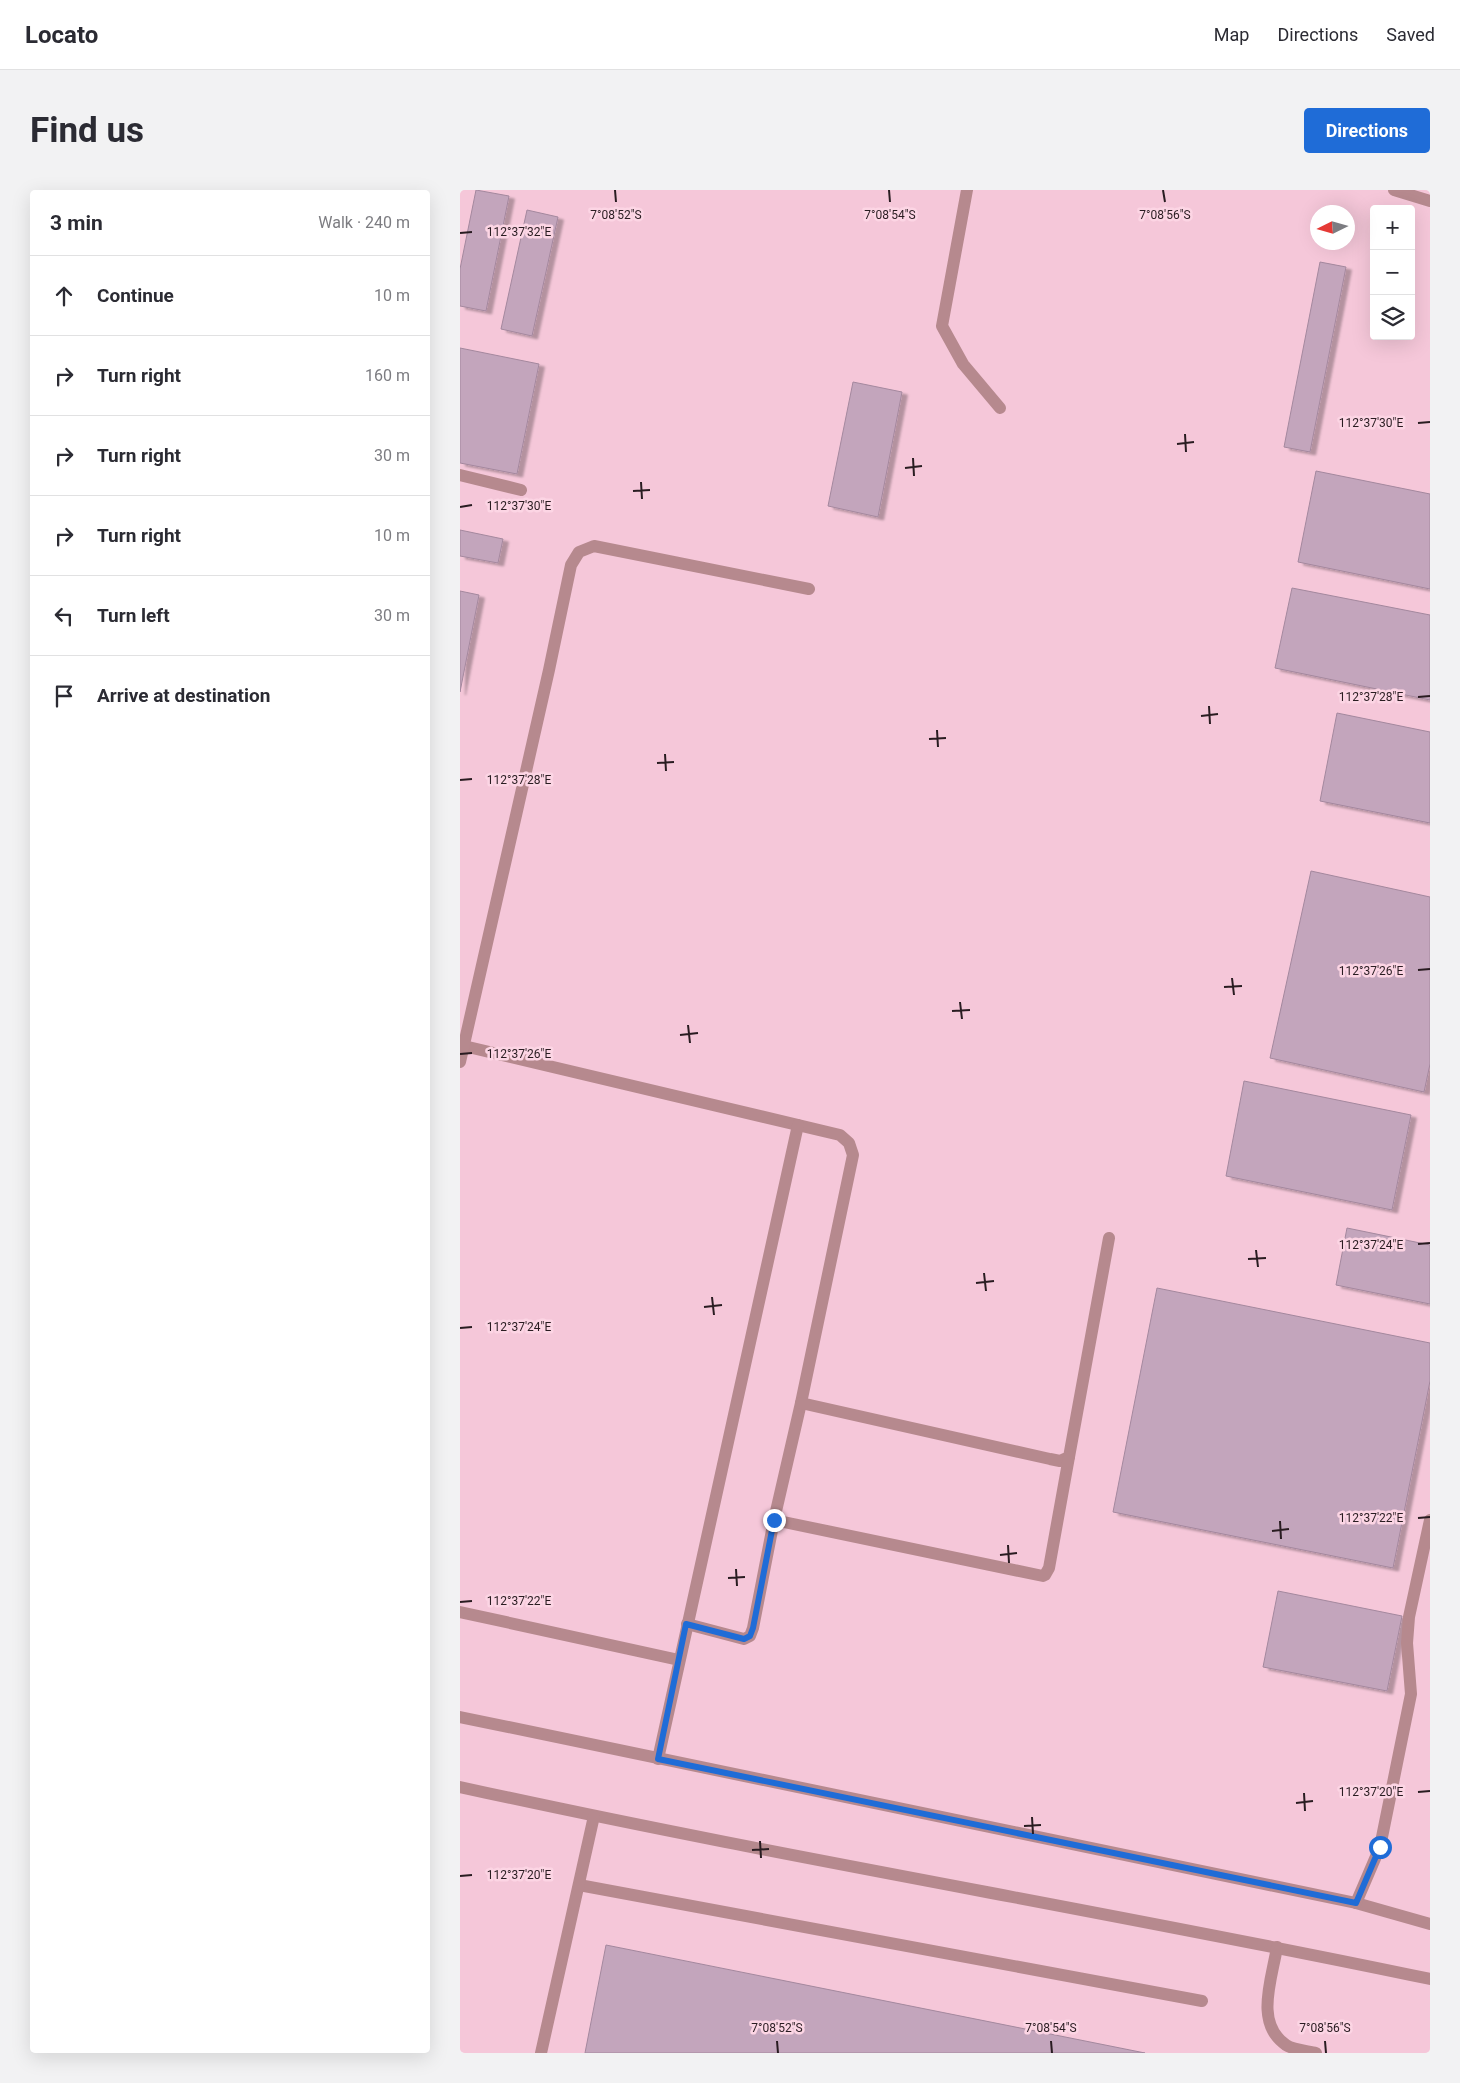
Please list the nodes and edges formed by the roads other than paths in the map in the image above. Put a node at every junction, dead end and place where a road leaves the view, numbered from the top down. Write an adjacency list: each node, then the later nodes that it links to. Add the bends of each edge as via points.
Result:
1 (967, 190): 4 (lane, via 942,326 963,364)
2 (1394, 190): 3 (lane)
3 (1430, 201)
4 (1000, 408)
5 (460, 475): 6 (lane)
6 (521, 490)
7 (809, 589): 8 (lane, via 594,546 579,552 571,565)
8 (464, 1046): 9 (lane); 10 (lane)
9 (460, 1062)
10 (798, 1125): 12 (lane, via 840,1135 849,1143 853,1155); 17 (lane)
11 (1109, 1238): 13 (lane)
12 (801, 1403): 13 (lane, via 1050,1460); 14 (lane)
13 (1069, 1457): 14 (lane, via 1049,1568 1042,1576)
14 (774, 1520): 17 (lane, via 750,1636 744,1639)
15 (1430, 1520): 24 (lane, via 1409,1617 1410,1694 1380,1847)
16 (460, 1612): 18 (lane)
17 (686, 1624): 18 (lane)
18 (679, 1660): 20 (lane)
19 (460, 1717): 20 (lane)
20 (658, 1759): 24 (lane)
21 (460, 1787): 22 (lane)
22 (594, 1816): 23 (lane); 26 (lane)
23 (578, 1885): 28 (lane); 29 (lane)
24 (1356, 1903): 25 (lane)
25 (1430, 1924)
26 (1277, 1947): 27 (lane); 30 (lane, via 1266,2011 1272,2032 1287,2046)
27 (1430, 1979)
28 (1202, 2001)
29 (541, 2053)
30 (1316, 2053)

